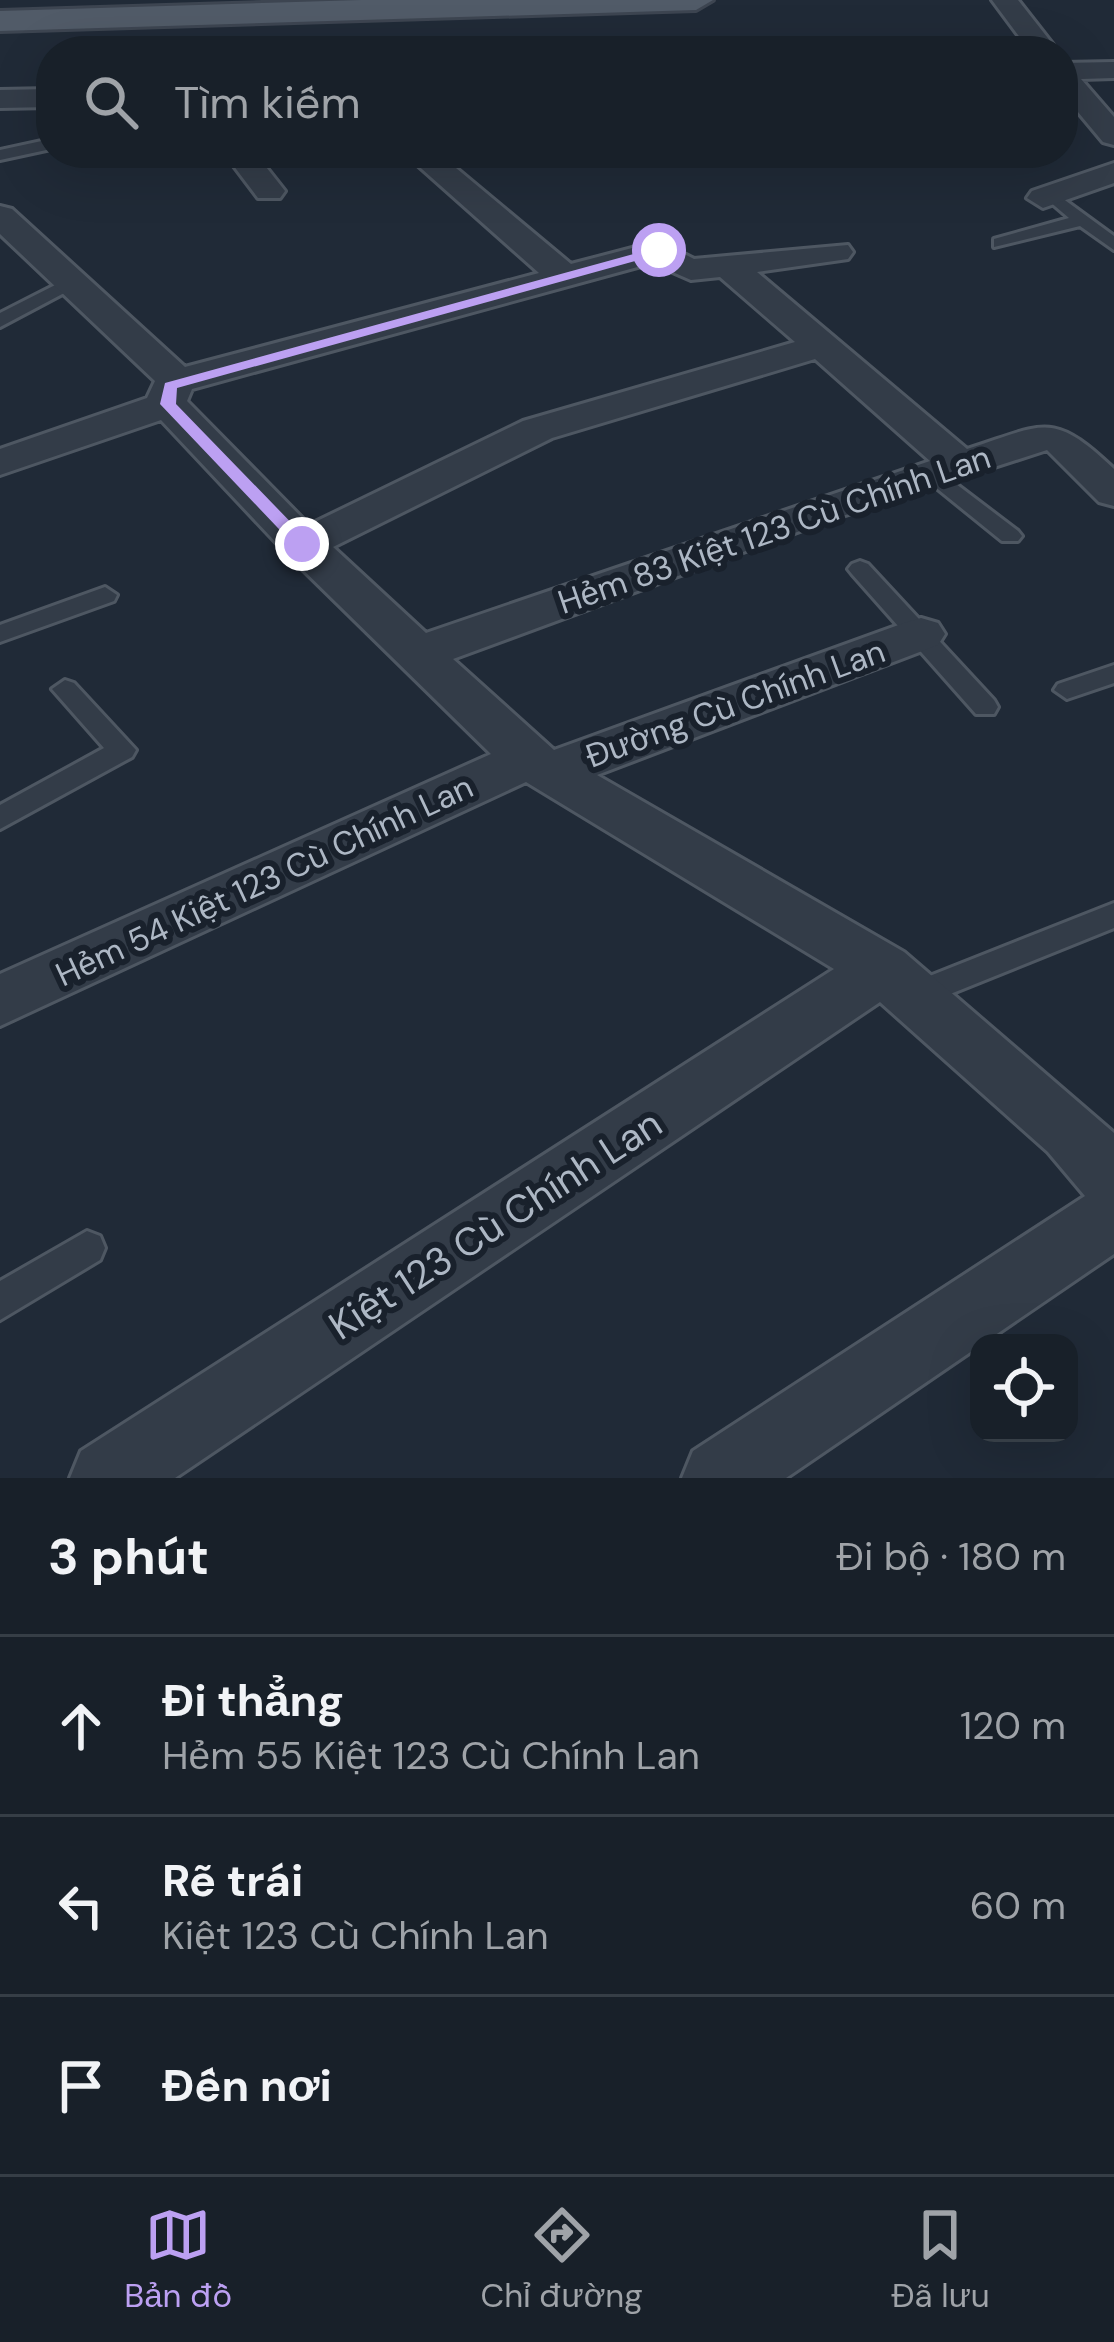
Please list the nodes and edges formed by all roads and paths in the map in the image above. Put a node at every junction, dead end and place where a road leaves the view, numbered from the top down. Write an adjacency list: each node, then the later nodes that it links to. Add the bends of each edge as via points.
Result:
1 (696, 0): 3 (main road)
2 (1005, 0): 5 (street)
3 (596, 1): 4 (main road)
4 (0, 21)
5 (1032, 36)
6 (1114, 70): 7 (street)
7 (1078, 73)
8 (1078, 92): 11 (street)
9 (36, 98): 10 (street)
10 (0, 99)
11 (1114, 136)
12 (36, 147): 13 (lane)
13 (0, 155)
14 (251, 168): 17 (street)
15 (437, 168): 25 (street)
16 (1114, 172): 18 (street)
17 (269, 191)
18 (1047, 196): 20 (lane)
19 (0, 216): 26 (street)
20 (1083, 220): 21 (lane); 22 (lane)
21 (1000, 244)
22 (1114, 245)
23 (836, 252): 24 (street)
24 (731, 268): 25 (street, via 692,270 659,250); 28 (street)
25 (564, 276): 29 (street)
26 (74, 283): 27 (lane); 29 (street)
27 (0, 321)
28 (822, 346): 31 (street); 34 (street, via 652,391 499,446 350,527)
29 (173, 393): 30 (street); 34 (street)
30 (0, 463)
31 (944, 467): 32 (street, Hẻm 83 Kiệt 123 Cù Chính Lan, via 1052,437); 33 (lane); 39 (street, Hẻm 83 Kiệt 123 Cù Chính Lan)
32 (1114, 493)
33 (1010, 536)
34 (302, 544): 39 (street)
35 (860, 569): 38 (lane)
36 (106, 595): 37 (lane)
37 (0, 634)
38 (921, 634): 43 (lane); 44 (street, Đường Cù Chính Lan)
39 (417, 654): 44 (street)
40 (1114, 674): 42 (lane)
41 (65, 689): 45 (lane, via 122,749)
42 (1067, 690)
43 (986, 707)
44 (539, 765): 47 (street); 48 (street, Hẻm 54 Kiệt 123 Cù Chính Lan)
45 (0, 818)
46 (1114, 915): 47 (lane)
47 (898, 982): 49 (street); 54 (street, Kiệt 123 Cù Chính Lan)
48 (0, 1001)
49 (1093, 1122): 50 (street)
50 (1114, 1181)
51 (1114, 1215): 55 (street)
52 (87, 1248): 53 (lane)
53 (0, 1302)
54 (108, 1478)
55 (720, 1478)

